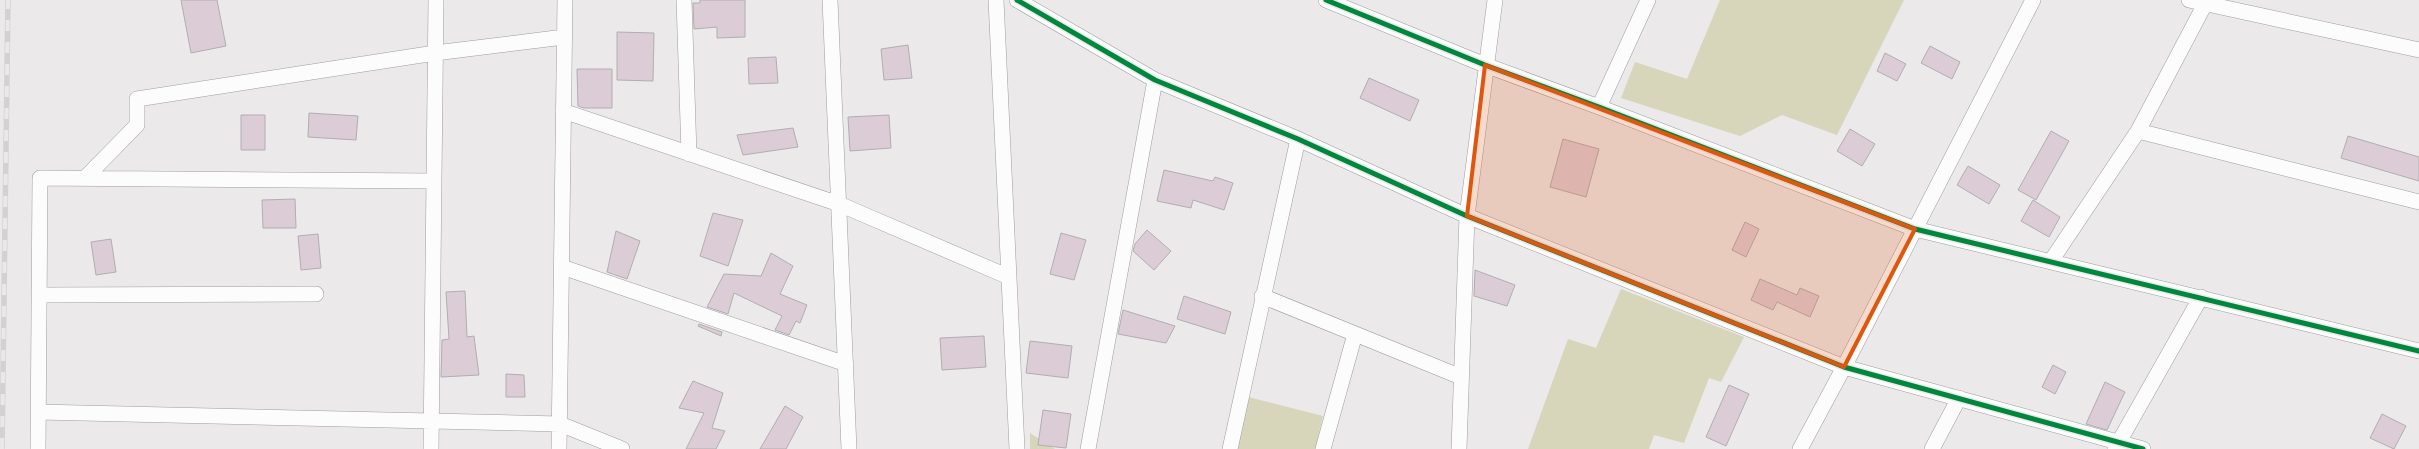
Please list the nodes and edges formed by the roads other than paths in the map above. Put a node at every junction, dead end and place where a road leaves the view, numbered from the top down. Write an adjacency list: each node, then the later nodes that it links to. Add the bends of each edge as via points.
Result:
1 (436, 0): 15 (street)
2 (565, 0): 13 (street)
3 (684, 0): 22 (street)
4 (830, 0): 26 (street)
5 (996, 0): 31 (street)
6 (1017, 0): 17 (street)
7 (1326, 0): 16 (street)
8 (1494, 0): 16 (street)
9 (1648, 0): 18 (street)
10 (2033, 0): 28 (street)
11 (2189, 0): 12 (street)
12 (2205, 4): 14 (street); 20 (street)
13 (564, 37): 15 (street); 19 (street)
14 (2419, 50)
15 (436, 53): 23 (street, via 137,99 137,125); 24 (street)
16 (1485, 65): 18 (street); 27 (street)
17 (1156, 80): 21 (street); 52 (street)
18 (1599, 107): 28 (street)
19 (564, 111): 22 (street); 30 (street)
20 (2138, 130): 25 (street); 29 (street)
21 (1298, 139): 27 (street); 34 (street)
22 (689, 154): 26 (street)
23 (86, 178): 24 (street); 33 (street, via 40,178)
24 (434, 181): 43 (street)
25 (2419, 202)
26 (839, 204): 31 (street); 38 (street)
27 (1467, 216): 39 (street); 40 (street)
28 (1914, 229): 29 (street); 39 (street)
29 (2051, 261): 35 (street)
30 (562, 267): 38 (street); 44 (street)
31 (1009, 277): 51 (street)
32 (316, 294): 33 (street)
33 (39, 295): 42 (street)
34 (1262, 296): 36 (street); 53 (street)
35 (2201, 297): 37 (street); 45 (street)
36 (1355, 334): 40 (street); 54 (street)
37 (2419, 351)
38 (846, 364): 50 (street)
39 (1844, 367): 41 (street); 56 (street)
40 (1462, 377): 55 (street)
41 (1959, 398): 45 (street); 57 (street)
42 (38, 412): 43 (street); 46 (street)
43 (432, 421): 44 (street); 47 (street)
44 (560, 424): 48 (street); 49 (street)
45 (2117, 446): 58 (street)
46 (38, 449)
47 (432, 449)
48 (559, 449)
49 (622, 449)
50 (849, 449)
51 (1017, 449)
52 (1088, 449)
53 (1230, 449)
54 (1323, 449)
55 (1459, 449)
56 (1800, 449)
57 (1932, 449)
58 (2144, 449)

